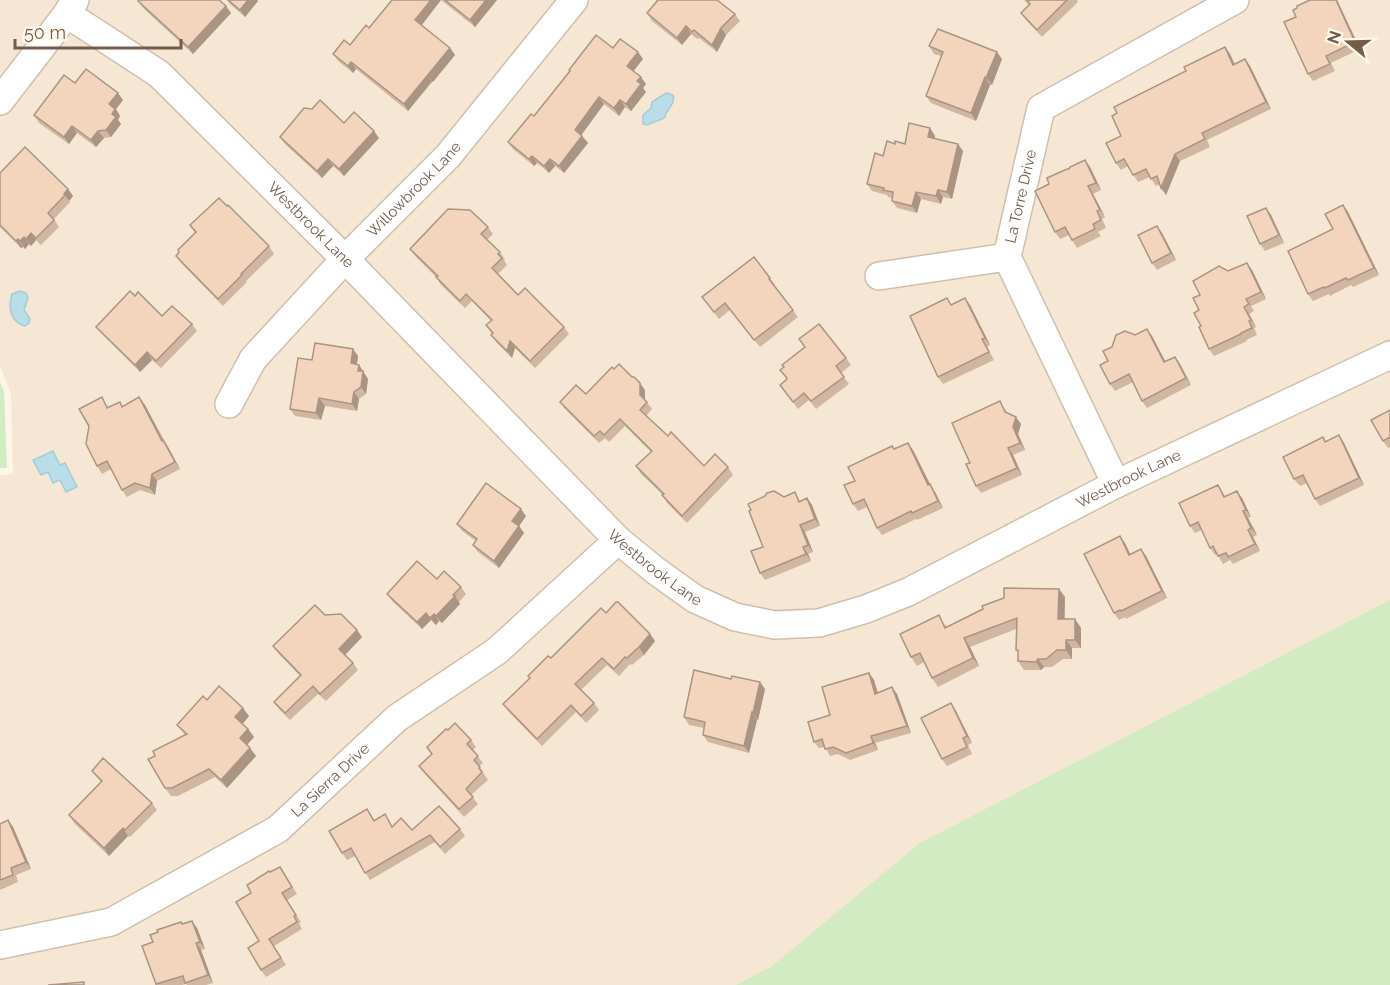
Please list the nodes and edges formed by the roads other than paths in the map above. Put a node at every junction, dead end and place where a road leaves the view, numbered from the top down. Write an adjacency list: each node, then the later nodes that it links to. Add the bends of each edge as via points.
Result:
1 (574, 0): 6 (street, Willowbrook Lane, via 448,156)
2 (1235, 0): 5 (street, La Torre Drive, via 1041,108)
3 (71, 7): 4 (street); 6 (street, Westbrook Lane, via 159,74)
4 (0, 101)
5 (1007, 257): 7 (street); 10 (street, La Torre Drive)
6 (345, 259): 9 (street, Willowbrook Lane, via 253,359); 11 (street, Westbrook Lane)
7 (879, 276)
8 (1390, 356): 10 (street, Westbrook Lane)
9 (229, 404)
10 (1116, 484): 11 (street, Westbrook Lane, via 908,592 819,623 775,625 735,617 695,599)
11 (618, 540): 12 (street, La Sierra Drive, via 497,651 396,718 278,829 111,922)
12 (0, 945)

